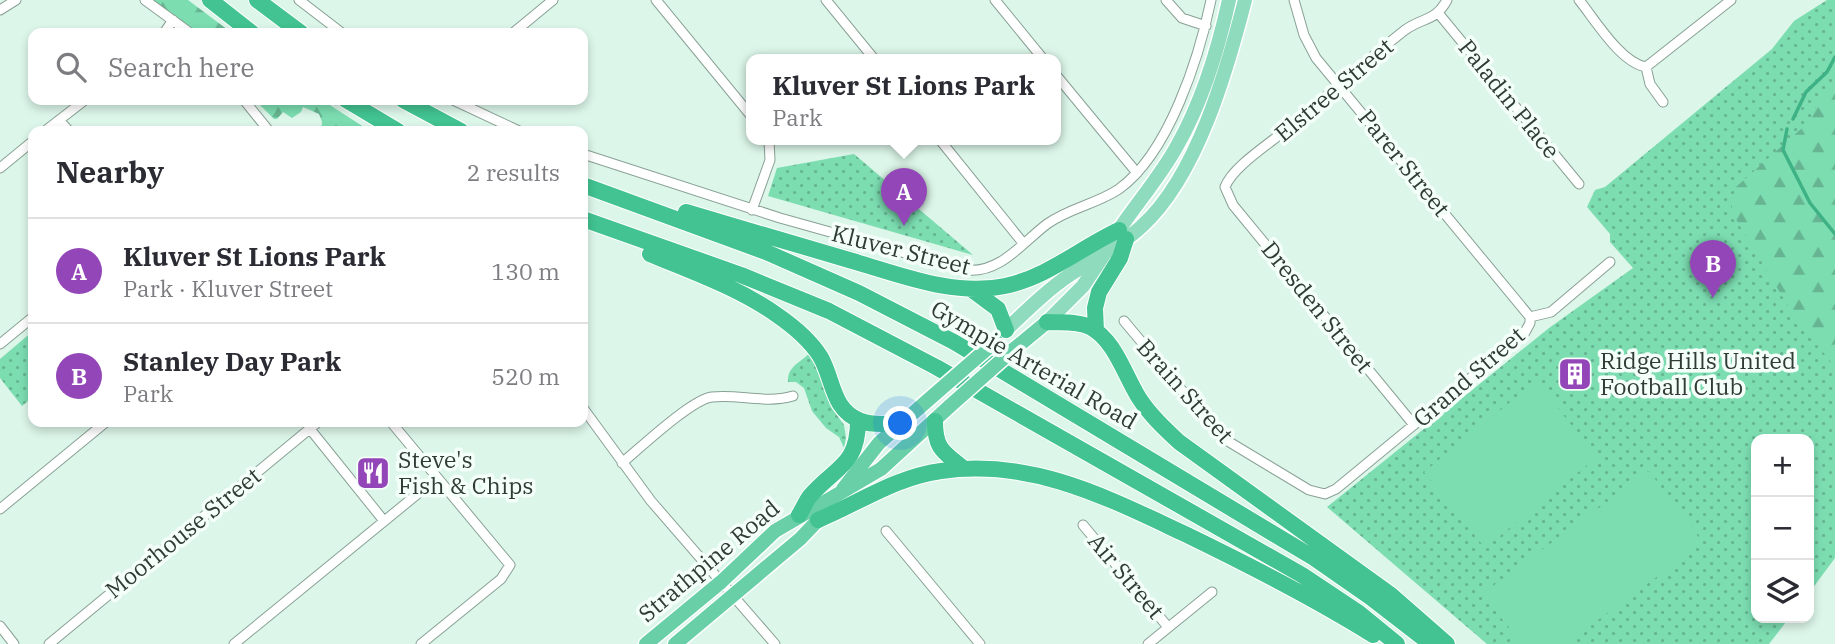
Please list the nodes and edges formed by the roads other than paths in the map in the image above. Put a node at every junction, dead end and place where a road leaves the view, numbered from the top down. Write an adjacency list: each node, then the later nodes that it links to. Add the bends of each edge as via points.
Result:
1 (16, 0): 18 (street)
2 (145, 0): 20 (street)
3 (210, 0): 24 (highway)
4 (257, 0): 25 (highway)
5 (299, 0): 26 (street)
6 (553, 0): 27 (street)
7 (656, 0): 39 (street)
8 (826, 0): 28 (street)
9 (995, 0): 29 (street)
10 (1166, 0): 21 (street, via 1182,18)
11 (1211, 0): 21 (street, Kluver Street)
12 (1228, 0): 60 (main road, via 1209,70 1186,129)
13 (1245, 0): 60 (main road, via 1218,90 1172,190 1154,214)
14 (1294, 0): 32 (street, Parer Street, via 1309,47)
15 (1447, 0): 19 (street)
16 (1579, 0): 30 (street, via 1626,58)
17 (1731, 0): 30 (street)
18 (0, 10)
19 (1439, 14): 32 (street, Elstree Street, via 1414,23); 53 (street, Paladin Place)
20 (173, 20): 22 (street); 23 (street)
21 (1206, 26): 52 (street, Kluver Street, via 1178,103 1155,150)
22 (167, 28)
23 (183, 28)
24 (245, 28)
25 (294, 28)
26 (335, 28)
27 (519, 28)
28 (869, 54)
29 (1039, 54)
30 (1646, 68): 33 (street, via 1650,85)
31 (1061, 81): 52 (street)
32 (1339, 84): 55 (street, Elstree Street, via 1231,176); 65 (street, Parer Street)
33 (1663, 102)
34 (78, 105): 40 (street)
35 (248, 105): 43 (street)
36 (354, 105): 44 (highway)
37 (412, 105): 45 (highway)
38 (464, 105): 46 (street)
39 (746, 110)
40 (59, 120): 41 (street); 42 (street)
41 (51, 126)
42 (64, 126)
43 (265, 126)
44 (390, 126)
45 (452, 126)
46 (508, 126)
47 (28, 145): 51 (street)
48 (769, 145): 57 (street, via 769,160)
49 (944, 145): 61 (street)
50 (588, 156): 57 (street, Kluver Street)
51 (0, 168)
52 (1137, 173): 61 (street, Kluver Street, via 1105,197 1048,223)
53 (1578, 184)
54 (588, 187): 56 (highway, Gympie Arterial Road)
55 (1225, 187): 77 (street, Dresden Street, via 1233,205)
56 (652, 210): 64 (highway, via 677,209 922,281); 109 (highway, Gympie Arterial Road, via 766,252 954,342 1314,558)
57 (752, 210): 61 (street, Kluver Street, via 967,270 992,267)
58 (588, 221): 59 (highway)
59 (603, 228): 74 (highway, via 617,241 776,314 818,353 836,400); 108 (highway, via 741,275 829,311 900,348 1302,575)
60 (1122, 234): 62 (main road); 64 (highway, via 1028,280); 69 (highway, via 1120,258 1097,300)
61 (1023, 243)
62 (1105, 253): 67 (main road, Strathpine Road, via 1066,306); 70 (main road, Strathpine Road, via 1060,281)
63 (1610, 262): 65 (street, Grand Street, via 1551,312)
64 (971, 289): 70 (highway, via 998,309)
65 (1530, 317): 77 (street, Grand Street, via 1524,334)
66 (28, 321): 71 (street)
67 (1047, 321): 69 (highway, via 1081,324); 75 (highway, Strathpine Road, bridge)
68 (1124, 321): 85 (street, Brain Street, via 1220,437 1309,490)
69 (1096, 331): 110 (highway, via 1107,341 1140,400 1179,442 1391,595)
70 (1001, 335): 76 (highway, Strathpine Road, bridge)
71 (0, 344)
72 (793, 396): 82 (street, via 770,401 720,396 701,399)
73 (588, 415): 82 (street)
74 (858, 420): 76 (highway); 88 (highway, via 851,457 810,497)
75 (934, 421): 83 (highway, via 943,454); 86 (highway, Strathpine Road, via 881,468)
76 (899, 424): 86 (highway, Strathpine Road)
77 (1414, 425): 85 (street, Grand Street)
78 (100, 427): 87 (street)
79 (312, 427): 81 (street, Moorhouse Street)
80 (398, 427): 84 (street)
81 (310, 429): 90 (street); 99 (street, Moorhouse Street)
82 (622, 463): 93 (street)
83 (964, 469): 89 (highway, via 901,481); 107 (highway, via 1024,471 1094,492 1265,572)
84 (437, 478): 90 (street); 101 (street, via 510,565 501,579)
85 (1325, 494)
86 (839, 495): 88 (highway, Strathpine Road); 89 (highway, Strathpine Road)
87 (0, 509)
88 (799, 515): 93 (highway, Strathpine Road, via 775,531)
89 (818, 520): 95 (highway, Strathpine Road)
90 (384, 521): 100 (street)
91 (1083, 525): 97 (street, Air Street)
92 (887, 531): 105 (street)
93 (721, 582): 95 (street); 102 (highway, Strathpine Road)
94 (1212, 592): 97 (street)
95 (734, 595): 103 (highway, Strathpine Road); 104 (street)
96 (0, 626): 98 (street)
97 (1168, 627): 106 (street)
98 (14, 644)
99 (49, 644)
100 (234, 644)
101 (421, 644)
102 (646, 644)
103 (675, 644)
104 (775, 644)
105 (980, 644)
106 (1148, 644)
107 (1385, 644)
108 (1397, 644)
109 (1431, 644)
110 (1447, 644)

